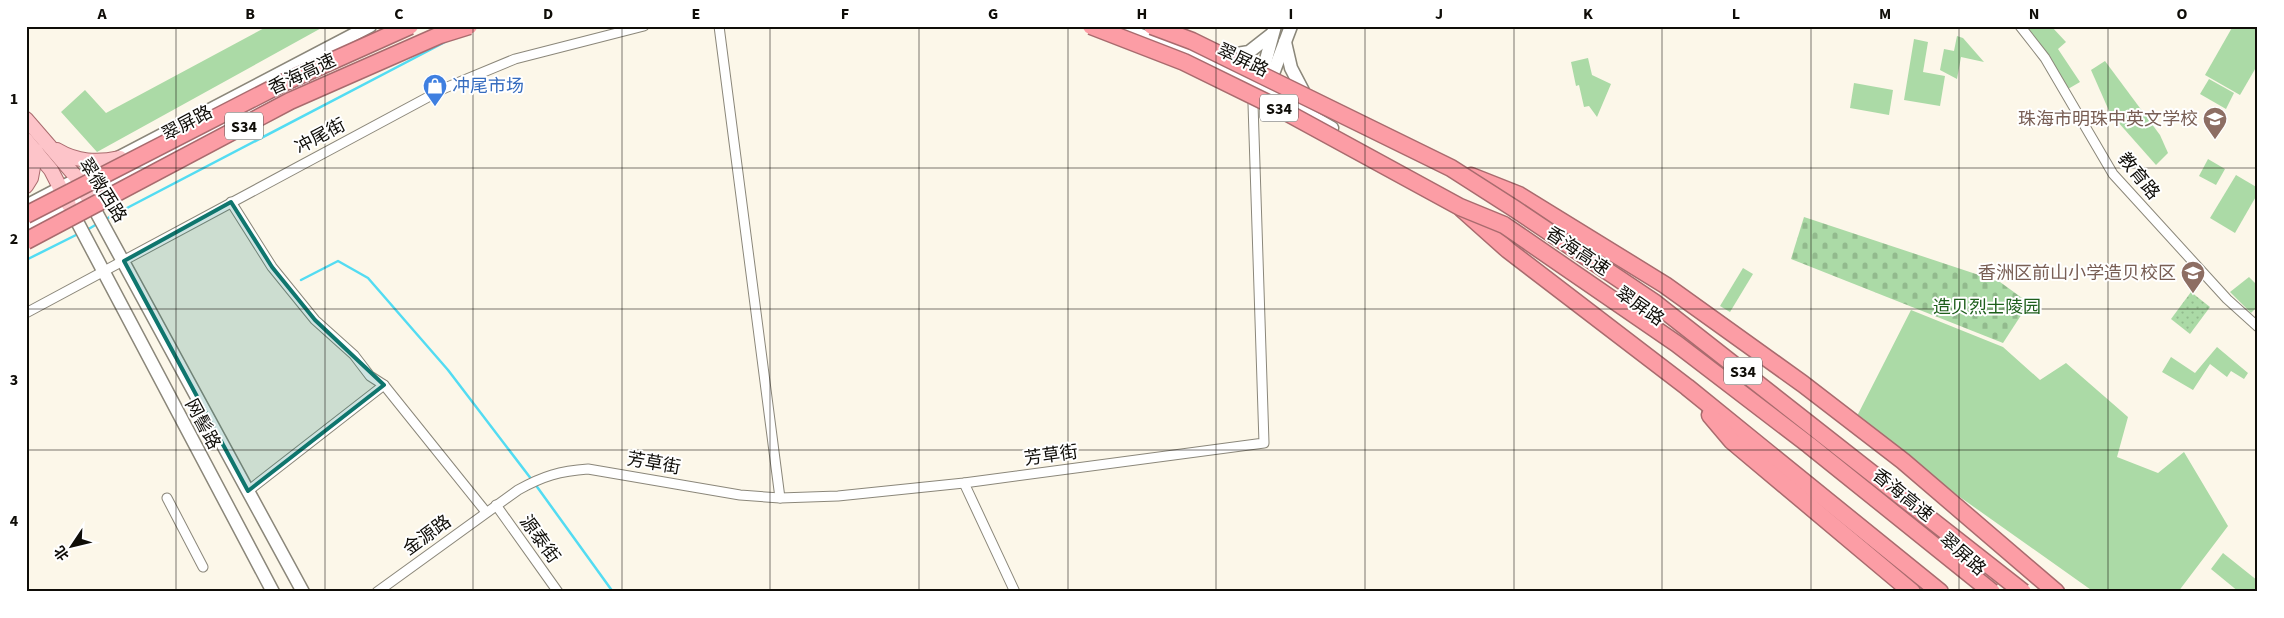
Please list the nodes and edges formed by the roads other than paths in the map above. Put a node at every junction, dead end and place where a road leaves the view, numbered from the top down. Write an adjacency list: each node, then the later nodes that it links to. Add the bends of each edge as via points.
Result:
1 (370, 26): 22 (main road, 翠屏路)
2 (410, 26): 32 (highway, 香海高速 / S34, bridge, via 283,83)
3 (419, 26): 27 (main road, 翠屏路, via 288,90)
4 (469, 26): 34 (highway, 香海高速 / S34, bridge, via 440,35 290,101)
5 (644, 26): 28 (street, 冲尾街, via 515,59 473,76)
6 (719, 26): 44 (street)
7 (1091, 26): 31 (highway, 香海高速 / S34, bridge, via 1184,62 1284,111)
8 (1118, 26): 17 (main road, 翠屏路)
9 (1152, 26): 23 (highway, 香海高速 / S34, bridge, via 1192,41)
10 (1166, 26): 15 (main road, 翠屏路)
11 (1291, 26): 14 (main road)
12 (2020, 26): 38 (street, 教育路, via 2045,58 2113,174 2227,299)
13 (1273, 30): 15 (main road, via 1249,52); 16 (main road)
14 (1286, 42): 16 (main road); 18 (main road, via 1291,68)
15 (1231, 55): 16 (main road, 翠屏路)
16 (1268, 71): 17 (main road); 18 (main road, 翠屏路)
17 (1263, 88): 41 (street, 芳草街, via 1254,104 1264,443); 55 (main road, 翠屏路, via 1443,193 1696,366 1866,494)
18 (1303, 91): 58 (main road, 翠屏路, via 1442,168 1534,225 1711,346)
19 (26, 119): 21 (main road, 翠微西路)
20 (26, 140): 21 (main road, 翠微西路)
21 (41, 146): 22 (main road, via 80,160); 24 (main road, 翠微西路); 25 (main road); 26 (main road, 翠微西路)
22 (120, 158): 24 (main road, 翠屏路)
23 (1451, 168): 57 (highway, 香海高速 / S34, bridge, via 1655,303); 59 (highway, bridge, via 1519,195 1665,284 1903,461)
24 (78, 179): 26 (main road, 翠屏路); 27 (main road, 翠微西路)
25 (26, 186)
26 (59, 188): 29 (main road, 翠微西路); 30 (main road, 翠屏路)
27 (87, 196): 29 (main road, 翠屏路); 35 (main road, 翠微西路)
28 (231, 202): 35 (street, 冲尾街); 39 (street, via 272,267 315,320 354,355 370,376)
29 (68, 205): 33 (main road, 翠屏路); 36 (main road, 翠微西路)
30 (26, 206)
31 (1460, 207): 40 (highway, via 1508,250); 56 (highway, 香海高速 / S34, bridge, via 1504,226 1670,338)
32 (26, 215)
33 (26, 228)
34 (26, 241)
35 (124, 261): 36 (street, 冲尾街); 42 (main road, 翠微西路)
36 (103, 274): 37 (street, 冲尾街); 48 (main road, 网髻路)
37 (26, 314)
38 (2258, 327)
39 (384, 385): 42 (street); 46 (street)
40 (1687, 387): 53 (highway, via 1732,442); 54 (highway)
41 (964, 483): 44 (street, 芳草街, via 838,496); 52 (street)
42 (248, 491): 49 (main road, 翠微西路)
43 (167, 498): 47 (street)
44 (780, 498): 45 (street, 芳草街, via 740,495 588,469 563,471 539,479)
45 (496, 505): 46 (street, 金源路); 51 (street, 源泰街)
46 (486, 512): 50 (street, 金源路)
47 (203, 567)
48 (273, 592)
49 (303, 592)
50 (377, 592)
51 (558, 592)
52 (1015, 592)
53 (1912, 592)
54 (1940, 592)
55 (1981, 592)
56 (1992, 592)
57 (2023, 592)
58 (2029, 592)
59 (2056, 592)

